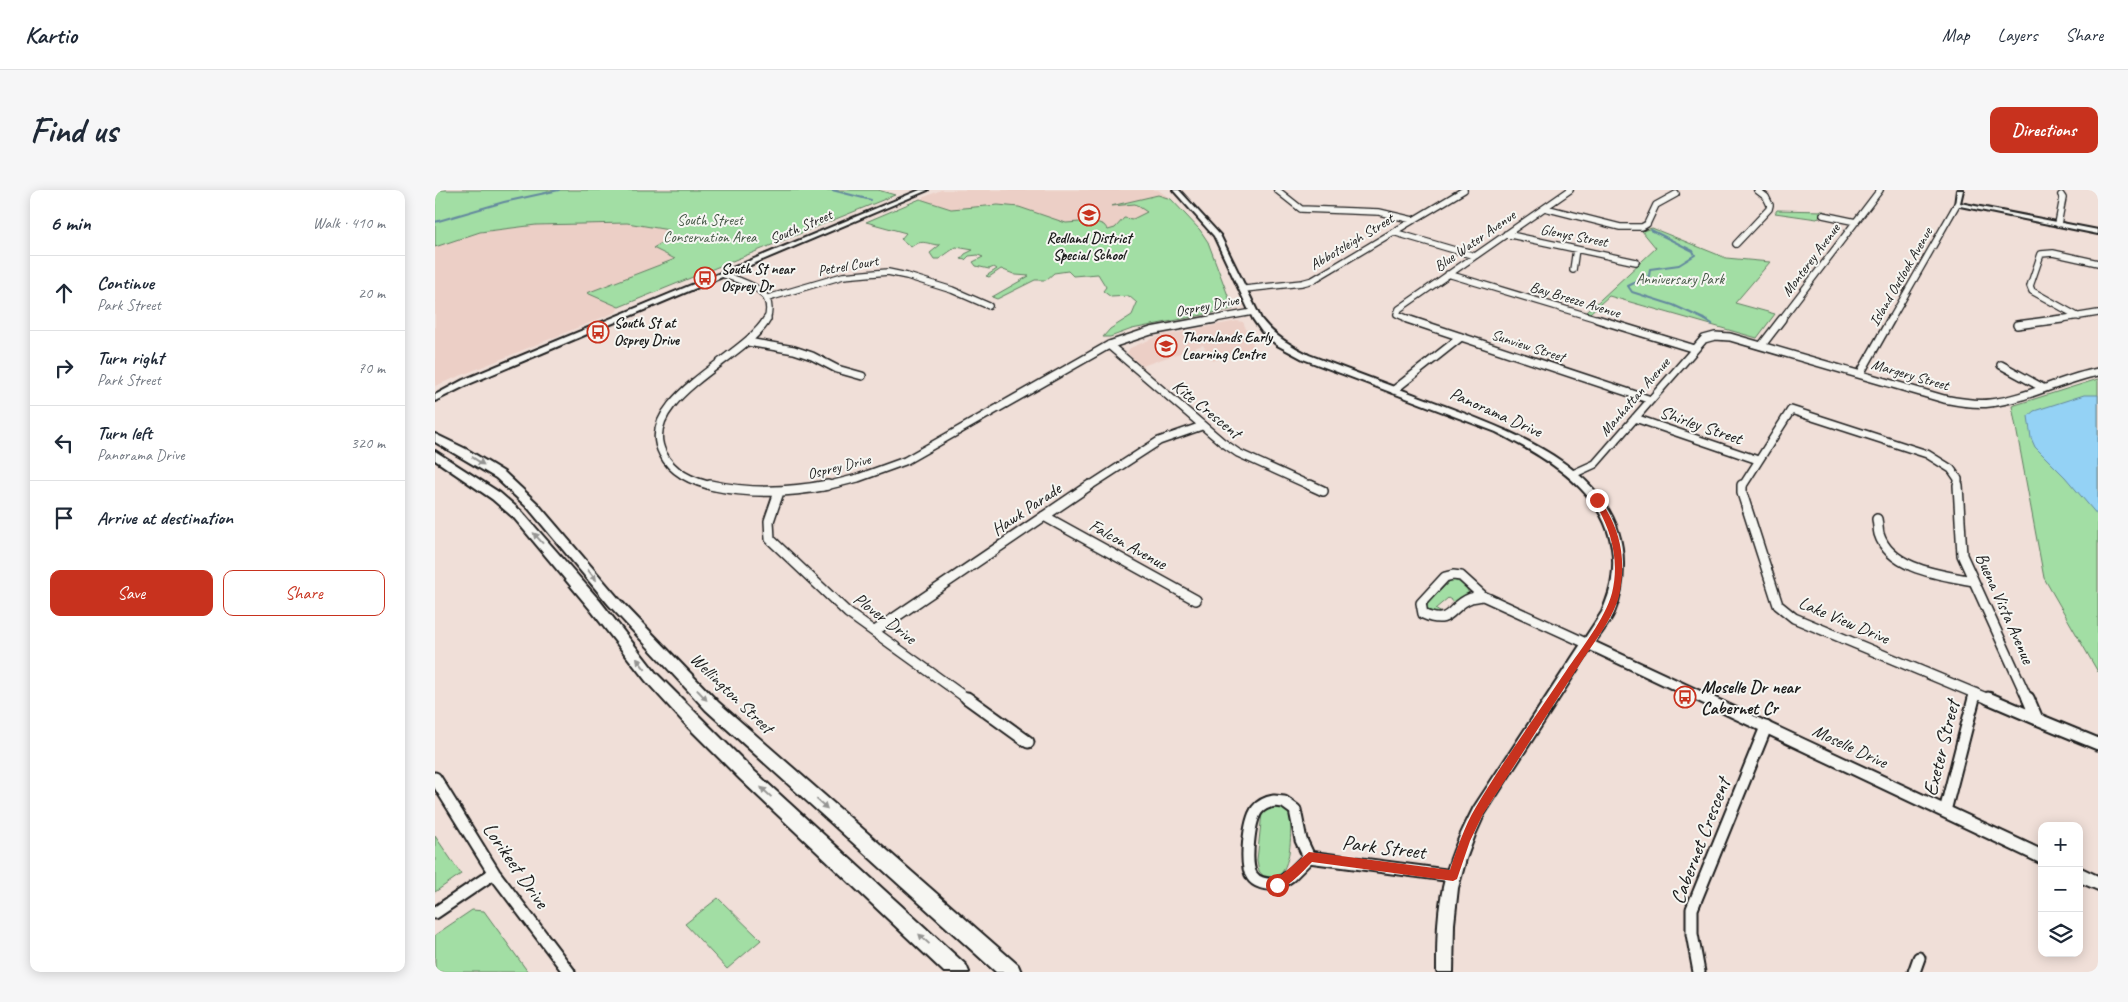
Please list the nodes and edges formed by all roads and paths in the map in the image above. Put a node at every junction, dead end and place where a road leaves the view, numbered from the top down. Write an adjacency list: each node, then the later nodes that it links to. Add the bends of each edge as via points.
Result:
1 (925, 190): 28 (street, South Street)
2 (1176, 190): 29 (street, Panorama Drive, via 1217,235)
3 (1277, 190): 15 (street, via 1301,209 1379,212)
4 (1463, 190): 15 (street, Abbotsleigh Street)
5 (1570, 190): 13 (street, Blue Water Avenue)
6 (1770, 190): 9 (street)
7 (1880, 190): 16 (street, Monterey Avenue)
8 (1960, 190): 12 (street, Island Outlook Avenue)
9 (1759, 191): 21 (street, via 1769,201 1769,209)
10 (1676, 194): 13 (street, via 1656,205 1647,224 1642,227 1620,227)
11 (2061, 194): 17 (street)
12 (1957, 204): 17 (street); 45 (street, Island Outlook Avenue)
13 (1545, 208): 20 (street, Blue Water Avenue)
14 (1823, 215): 16 (street)
15 (1413, 220): 18 (street, Abbotsleigh Street)
16 (1856, 222): 40 (street, Monterey Avenue)
17 (2058, 224): 19 (street)
18 (1393, 232): 23 (street); 29 (street, Abbotsleigh Street, via 1309,282)
19 (2098, 232)
20 (1506, 234): 22 (street, Glenys Street); 23 (street, Blue Water Avenue)
21 (1736, 244)
22 (1576, 249): 24 (street, Glenys Street); 26 (street)
23 (1475, 256): 27 (street, Blue Water Avenue)
24 (1636, 262)
25 (2098, 263): 35 (street, via 2053,253 2041,254 2031,291)
26 (1573, 270)
27 (1448, 274): 34 (street, Blue Water Avenue, via 1399,309); 42 (street, Bay Breeze Avenue)
28 (724, 275): 30 (street, via 752,285); 47 (street, South Street)
29 (1245, 289): 32 (street, Panorama Drive)
30 (768, 298): 31 (street, Petrel Court, via 849,275 888,272 976,298); 39 (street, Osprey Drive, via 771,313 767,323)
31 (989, 306)
32 (1253, 312): 41 (street, Osprey Drive, via 1151,331); 49 (street, Panorama Drive, via 1265,330 1288,348)
33 (2098, 313): 35 (street)
34 (1397, 314): 38 (street, Sunview Street)
35 (2079, 316): 36 (street)
36 (2017, 325)
37 (1715, 336): 40 (street, Margery Street); 42 (street, Manhattan Avenue, via 1704,339)
38 (1461, 337): 49 (street); 52 (street, Sunview Street)
39 (748, 342): 46 (street, via 794,350); 61 (street, Osprey Drive, via 671,406 662,420 658,436 660,452 684,476 704,484 729,490)
40 (1762, 345): 45 (street, Margery Street)
41 (1109, 346): 55 (street, Kite Crescent); 61 (street, Osprey Drive, via 905,461 843,483)
42 (1695, 349): 52 (street, Manhattan Avenue)
43 (2001, 365): 48 (street)
44 (2098, 372): 48 (street, Margery Street)
45 (1860, 374): 48 (street, Margery Street, via 1968,403 1998,402)
46 (862, 376)
47 (466, 382): 50 (street, South Street); 51 (street, South Street)
48 (2043, 388)
49 (1394, 390): 59 (street, Panorama Drive, via 1517,438)
50 (435, 392)
51 (435, 398)
52 (1651, 400): 54 (street, Manhattan Avenue)
53 (1791, 410): 58 (street, Lake View Drive); 64 (street, Buena Vista Avenue, via 1921,451 1953,470 1958,479 1962,555)
54 (1635, 418): 58 (street, Shirley Street); 59 (street, Manhattan Avenue, via 1595,464)
55 (1202, 426): 60 (street, Kite Crescent, via 1238,453); 62 (street, Hawk Parade, via 1159,441)
56 (435, 437): 86 (main road, Wellington Street, one-way to 86, via 500,475 533,506 614,602 712,706)
57 (435, 455): 85 (main road, one-way to 57, via 693,722 651,677 518,515 496,496)
58 (1758, 460): 69 (street, Lake View Drive, via 1742,485 1742,493 1778,605 1794,618)
59 (1573, 474): 68 (street, Panorama Drive, via 1605,513 1615,537 1619,559 1616,593 1608,613)
60 (1323, 491)
61 (779, 492): 67 (street, Plover Drive, via 769,517 770,539 848,612)
62 (1044, 516): 66 (street, Falcon Avenue); 67 (street, Hawk Parade)
63 (1877, 519): 64 (street, via 1877,532 1892,554 1919,570)
64 (1973, 581): 70 (street, Buena Vista Avenue)
65 (1483, 596): 65 (street, via 1471,598 1448,618 1439,620 1423,614 1421,610 1421,603 1445,577 1453,575 1461,576); 68 (street)
66 (1196, 600)
67 (875, 631): 72 (street, Plover Drive)
68 (1588, 644): 71 (street, Moselle Drive); 79 (street, Panorama Drive, via 1479,811)
69 (1975, 693): 70 (street, Lake View Drive); 75 (street, Exeter Street)
70 (2038, 720): 73 (street, Lake View Drive)
71 (1766, 727): 75 (street, Moselle Drive); 88 (street, Cabernet Crescent, via 1693,908 1692,934)
72 (1028, 742)
73 (2098, 744)
74 (435, 778): 78 (street, Lorikeet Drive)
75 (1945, 811): 76 (street, Moselle Drive)
76 (2038, 855)
77 (1309, 857): 77 (street, via 1277,885 1261,884 1250,874 1247,864 1257,810 1278,800 1291,806 1297,814 1301,841); 79 (street, Park Street)
78 (494, 873): 82 (street); 84 (street, Lorikeet Drive)
79 (1453, 876): 87 (street, Panorama Drive, via 1447,912)
80 (2083, 876): 81 (street)
81 (2098, 883)
82 (435, 913)
83 (1919, 958): 89 (street)
84 (569, 972)
85 (959, 972)
86 (1011, 972)
87 (1445, 972)
88 (1699, 972)
89 (1914, 972)

